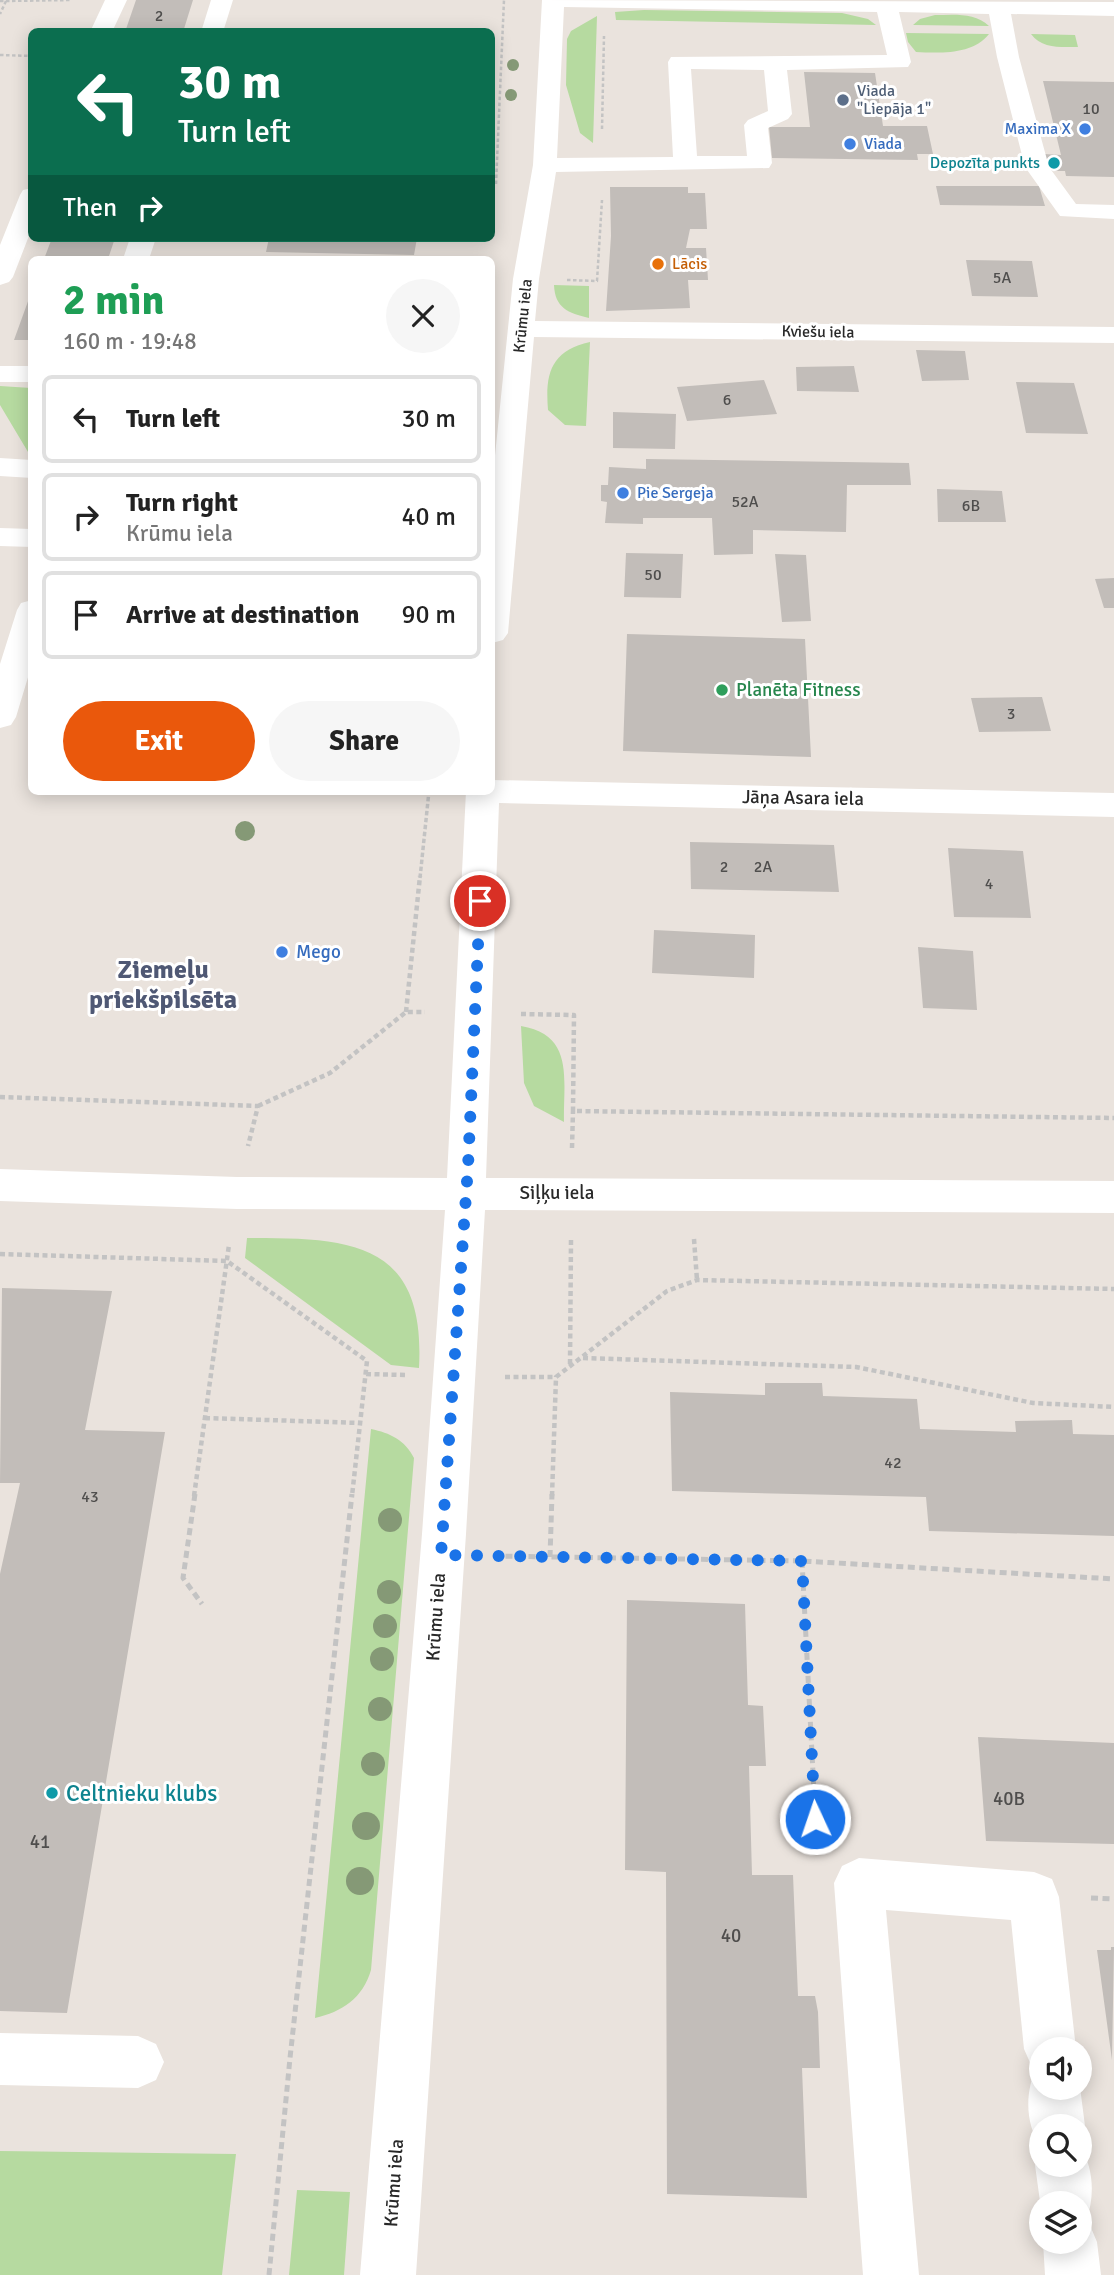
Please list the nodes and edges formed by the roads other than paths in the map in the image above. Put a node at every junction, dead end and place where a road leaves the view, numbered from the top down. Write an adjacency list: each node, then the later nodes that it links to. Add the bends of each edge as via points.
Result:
1 (116, 0): 8 (street)
2 (222, 0): 9 (street)
3 (553, 0): 5 (street); 12 (street, Krūmu iela)
4 (917, 3): 5 (street); 6 (street)
5 (886, 5): 10 (street, via 900,62)
6 (999, 7): 7 (street); 14 (street, via 1037,167 1069,211)
7 (1114, 9)
8 (103, 28)
9 (213, 28)
10 (775, 63): 11 (street, via 780,114 756,125 760,163); 11 (street, via 679,62)
11 (685, 164): 12 (street)
12 (545, 165): 16 (street, Krūmu iela)
13 (28, 205): 15 (street)
14 (1114, 212)
15 (0, 276)
16 (521, 329): 17 (street, Kviešu iela); 24 (street, Krūmu iela)
17 (1114, 335)
18 (0, 374): 19 (street)
19 (28, 374)
20 (0, 467): 21 (street)
21 (28, 468)
22 (0, 537): 23 (street)
23 (28, 538)
24 (495, 602)
25 (28, 623): 26 (street)
26 (0, 717)
27 (495, 791): 29 (street, Jāņa Asara iela)
28 (483, 795): 31 (street, Krūmu iela)
29 (1114, 805)
30 (0, 1185): 31 (street, Siļķu iela, via 237,1193)
31 (466, 1193): 32 (street, Siļķu iela); 37 (street, Krūmu iela)
32 (1114, 1197)
33 (1049, 2037): 38 (street, via 1034,1897 859,1883)
34 (0, 2059): 35 (street)
35 (138, 2062)
36 (1071, 2254): 39 (street)
37 (388, 2275)
38 (891, 2275)
39 (1073, 2275)

